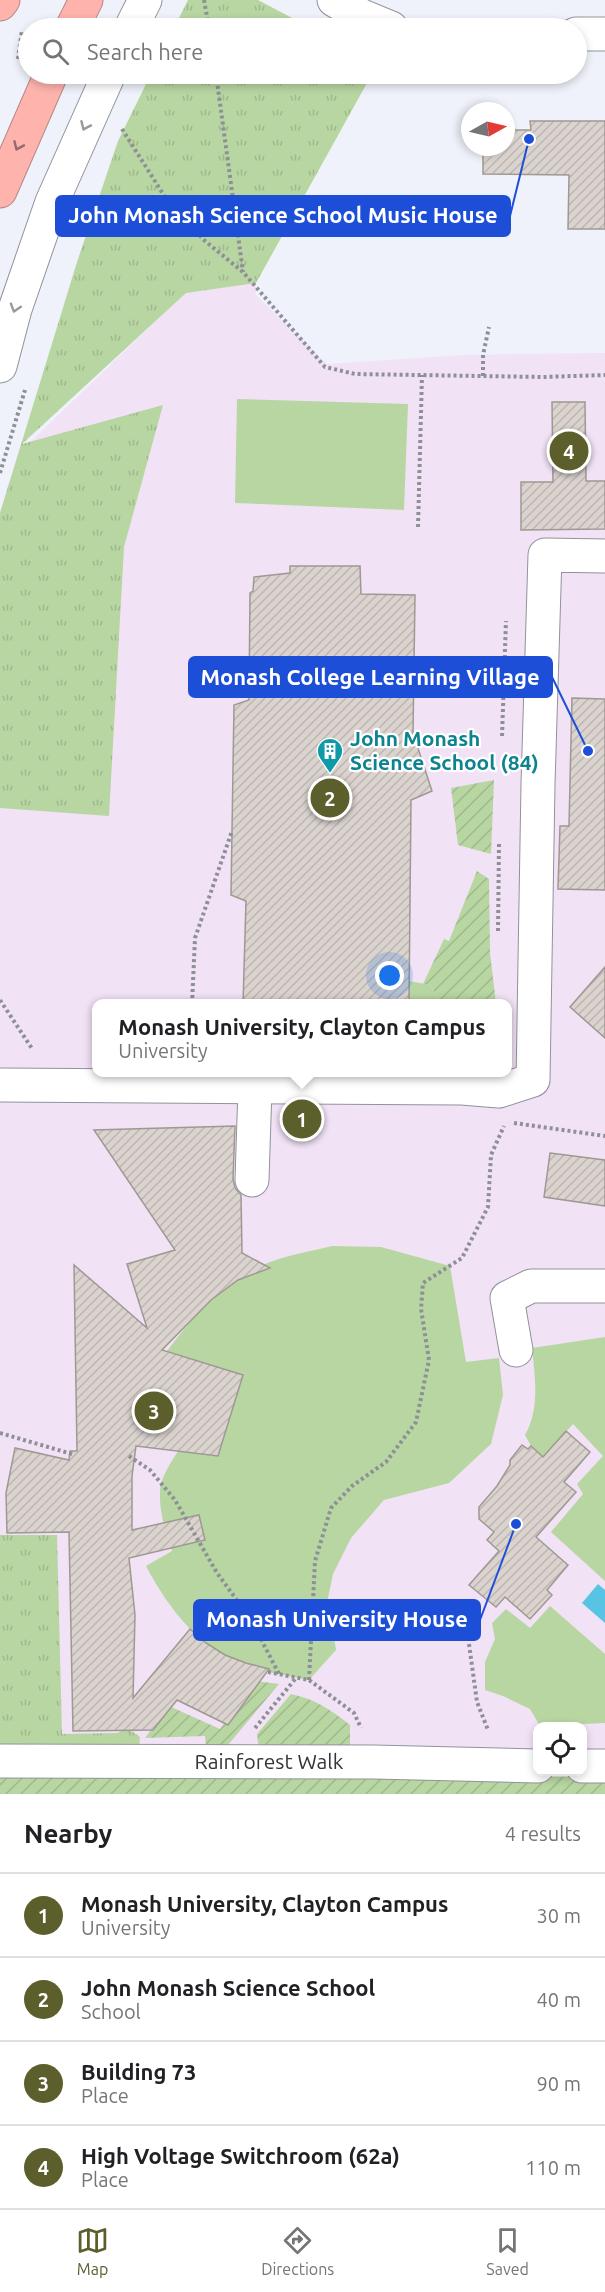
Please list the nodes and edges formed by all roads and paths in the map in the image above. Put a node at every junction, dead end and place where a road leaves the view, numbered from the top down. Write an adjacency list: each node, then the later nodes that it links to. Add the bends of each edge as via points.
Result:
1 (86, 0): 6 (highway)
2 (145, 0): 7 (street)
3 (204, 0): 8 (path)
4 (334, 0): 9 (street)
5 (9, 8): 12 (path)
6 (77, 18)
7 (136, 18)
8 (207, 18)
9 (367, 18)
10 (587, 34): 11 (street)
11 (605, 34)
12 (18, 61)
13 (47, 84): 17 (highway, one-way to 17)
14 (105, 84): 20 (street, one-way to 20, via 52,202)
15 (217, 84): 18 (path)
16 (119, 124): 18 (path, via 170,205)
17 (0, 191)
18 (243, 272): 21 (path, via 325,367 355,374)
19 (489, 327): 23 (path)
20 (0, 366)
21 (422, 375): 23 (path); 24 (path)
22 (605, 375): 23 (path)
23 (483, 376)
24 (418, 527)
25 (605, 556): 31 (street, via 545,555 533,1080 499,1091)
26 (232, 831): 27 (path, via 195,938)
27 (192, 999)
28 (0, 1000): 29 (path)
29 (37, 1056)
30 (0, 1085): 31 (street)
31 (255, 1088): 33 (street)
32 (605, 1136): 43 (path, via 506,1122 491,1155 488,1207 462,1258 423,1282 421,1309 429,1360 416,1422 386,1462 352,1486 331,1508 315,1561)
33 (252, 1180)
34 (605, 1286): 35 (street, via 531,1286 507,1298)
35 (516, 1350)
36 (0, 1433): 37 (path)
37 (72, 1454)
38 (129, 1456): 41 (path, via 150,1470 175,1500 217,1573 250,1618)
39 (469, 1644): 47 (path, via 477,1701 488,1726)
40 (268, 1672): 41 (path)
41 (279, 1674): 42 (path)
42 (296, 1678): 43 (path); 45 (path)
43 (309, 1680): 46 (path, via 354,1713)
44 (0, 1761): 45 (street, Rainforest Walk)
45 (227, 1762): 46 (street, Rainforest Walk)
46 (374, 1762): 47 (street, Rainforest Walk)
47 (489, 1765): 48 (street, Rainforest Walk)
48 (533, 1766)
49 (587, 1766): 50 (street)
50 (605, 1766)

